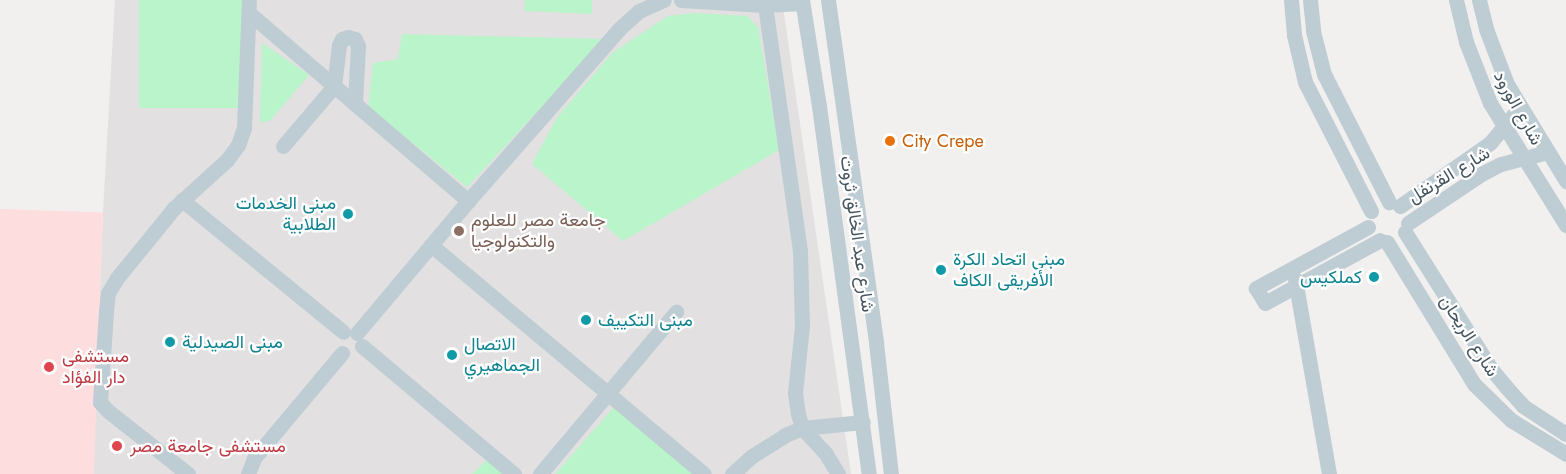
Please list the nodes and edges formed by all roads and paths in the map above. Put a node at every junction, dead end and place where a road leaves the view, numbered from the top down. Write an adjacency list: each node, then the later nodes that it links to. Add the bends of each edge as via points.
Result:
1 (664, 0): 20 (street, via 647,5 619,29)
2 (681, 0): 9 (street)
3 (828, 0): 47 (street, شارع عبد الخالق ثروت)
4 (1291, 0): 22 (street, via 1305,82)
5 (1310, 0): 21 (street, via 1324,74)
6 (1456, 0): 14 (street, شارع الورود, via 1477,73)
7 (1479, 0): 13 (street, شارع الورود, via 1495,57)
8 (802, 1): 9 (street); 34 (street, شارع عبد الخالق ثروت)
9 (765, 5): 35 (street, via 800,251 801,326 795,393)
10 (249, 7): 11 (street); 19 (street, via 244,128 227,160)
11 (334, 86): 12 (street); 12 (street, via 339,45 342,39 355,39); 15 (street)
12 (355, 104): 20 (street)
13 (1520, 107): 14 (street, شارع القرنفل); 16 (street, شارع الورود)
14 (1504, 129): 17 (street, شارع الورود); 21 (street, شارع القرنفل, via 1474,155)
15 (283, 146)
16 (1547, 152): 17 (street, شارع القرنفل); 18 (street, شارع الورود)
17 (1523, 158): 23 (street, شارع الورود); 25 (street, شارع القرنفل, via 1483,173)
18 (1566, 182)
19 (183, 200): 31 (street); 39 (street, via 108,293 99,392 100,402 108,411)
20 (468, 201): 27 (street)
21 (1395, 204): 22 (street, via 1379,204); 25 (street, via 1406,213)
22 (1371, 211): 24 (street)
23 (1566, 225)
24 (1368, 227): 26 (street); 28 (street)
25 (1406, 227): 26 (street, via 1397,239); 33 (street, شارع الريحان, via 1492,370 1523,406)
26 (1384, 241): 29 (street); 37 (street, شارع الريحان, via 1474,384)
27 (431, 245): 31 (street); 32 (street)
28 (1293, 268): 29 (street); 29 (street, via 1256,288 1265,303)
29 (1296, 286): 48 (street)
30 (676, 312): 32 (street)
31 (354, 337): 40 (street, via 351,355 342,353 254,458); 41 (street)
32 (607, 394): 42 (street); 43 (street)
33 (1542, 420): 36 (street, شارع الريحان); 37 (street)
34 (863, 422): 35 (street); 46 (street, شارع عبد الخالق ثروت)
35 (802, 428): 44 (street, via 762,448); 45 (street)
36 (1566, 434)
37 (1531, 435): 38 (street, شارع الريحان)
38 (1566, 454)
39 (188, 474)
40 (248, 474)
41 (514, 474)
42 (540, 474)
43 (704, 474)
44 (732, 474)
45 (838, 474)
46 (869, 474)
47 (891, 474)
48 (1329, 474)

